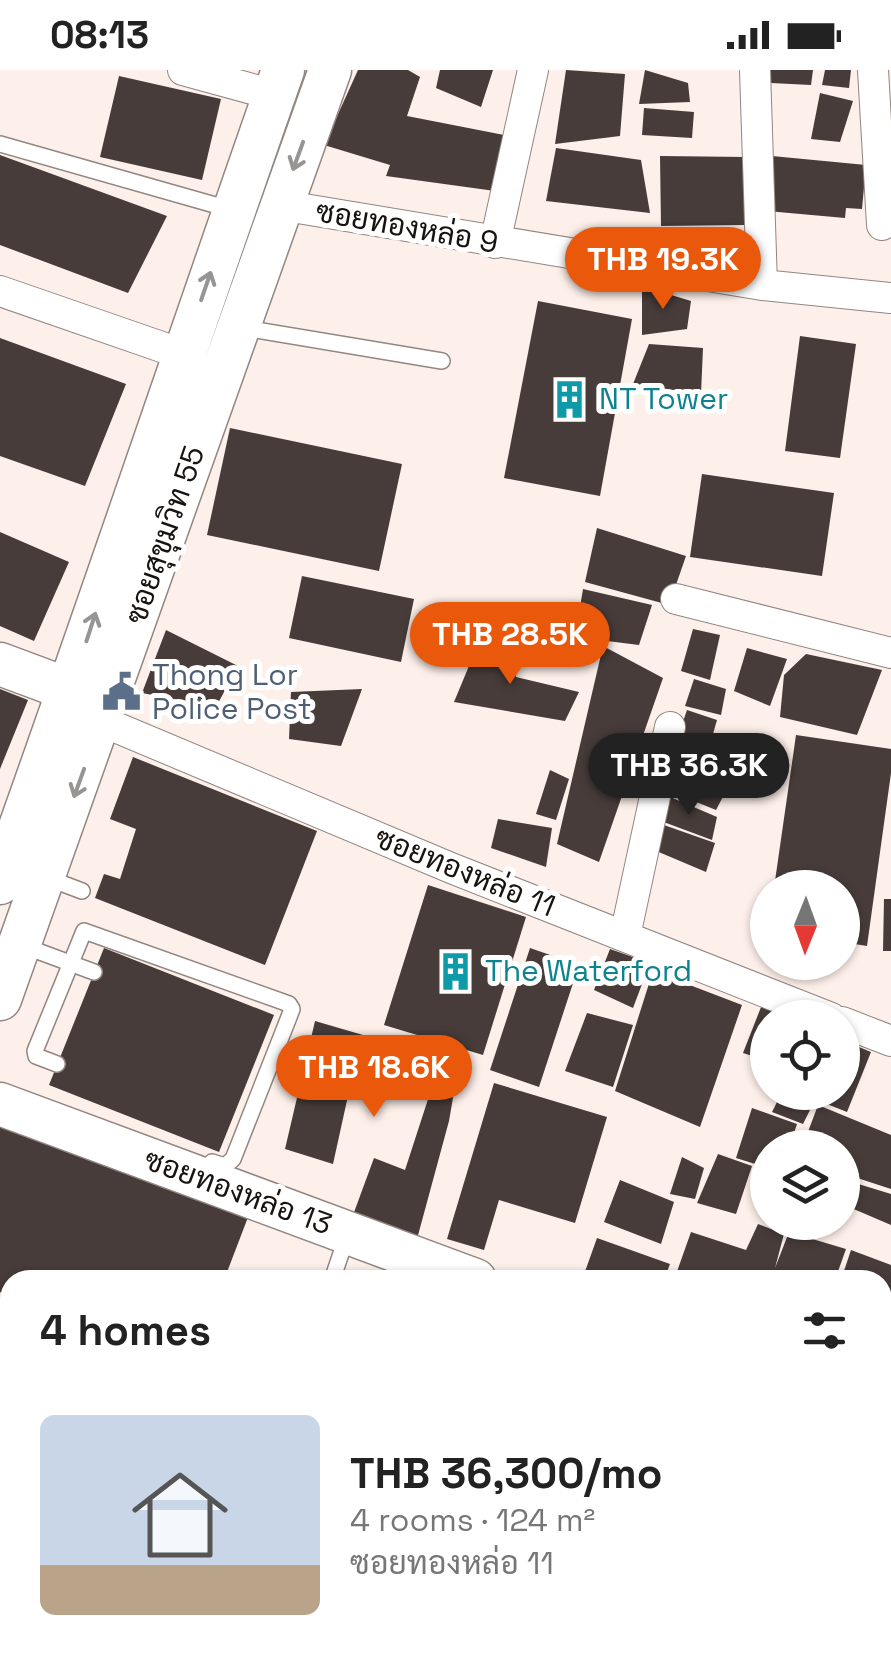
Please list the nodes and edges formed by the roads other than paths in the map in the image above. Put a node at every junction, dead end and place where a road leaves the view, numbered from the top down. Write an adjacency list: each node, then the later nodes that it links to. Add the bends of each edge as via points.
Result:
1 (183, 70): 5 (street)
2 (533, 70): 11 (street)
3 (755, 70): 12 (street)
4 (873, 70): 10 (street)
5 (278, 82): 6 (main road); 8 (main road, ซอยสุขุมวิท 55)
6 (323, 89): 9 (main road, ซอยสุขุมวิท 55, one-way to 9)
7 (0, 144): 8 (lane)
8 (236, 200): 9 (main road); 16 (main road, ซอยสุขุมวิท 55, one-way to 8)
9 (280, 204): 11 (street, ซอยทองหล่อ 9); 15 (main road, ซอยสุขุมวิท 55)
10 (882, 225)
11 (496, 243): 12 (street, ซอยทองหล่อ 9)
12 (762, 285): 14 (street, ซอยทองหล่อ 9)
13 (0, 292): 16 (street)
14 (891, 298)
15 (236, 326): 17 (lane); 22 (main road, ซอยสุขุมวิท 55)
16 (182, 354): 21 (main road, ซอยสุขุมวิท 55, one-way to 16)
17 (442, 361)
18 (676, 600): 19 (street)
19 (891, 653)
20 (0, 664): 21 (main road)
21 (70, 690): 22 (main road); 24 (main road, ซอยสุขุมวิท 55)
22 (101, 721): 25 (street, ซอยทองหล่อ 11, via 281,806); 26 (main road, ซอยสุขุมวิท 55, one-way to 26, via 63,884)
23 (670, 726): 25 (street)
24 (0, 884)
25 (626, 936): 30 (street, ซอยทองหล่อ 11)
26 (20, 944): 27 (lane); 29 (main road, ซอยสุขุมวิท 55)
27 (70, 962): 28 (lane); 33 (lane, via 35,1051); 35 (lane, via 86,930 291,1007 230,1164)
28 (94, 972)
29 (0, 1000)
30 (787, 1000)
31 (860, 1029): 32 (street)
32 (891, 1041)
33 (57, 1064)
34 (0, 1104): 36 (main road, ซอยทองหล่อ 13, via 247,1203)
35 (199, 1157)
36 (348, 1233): 37 (lane); 38 (main road, ซอยทองหล่อ 13)
37 (335, 1270)
38 (425, 1270)

